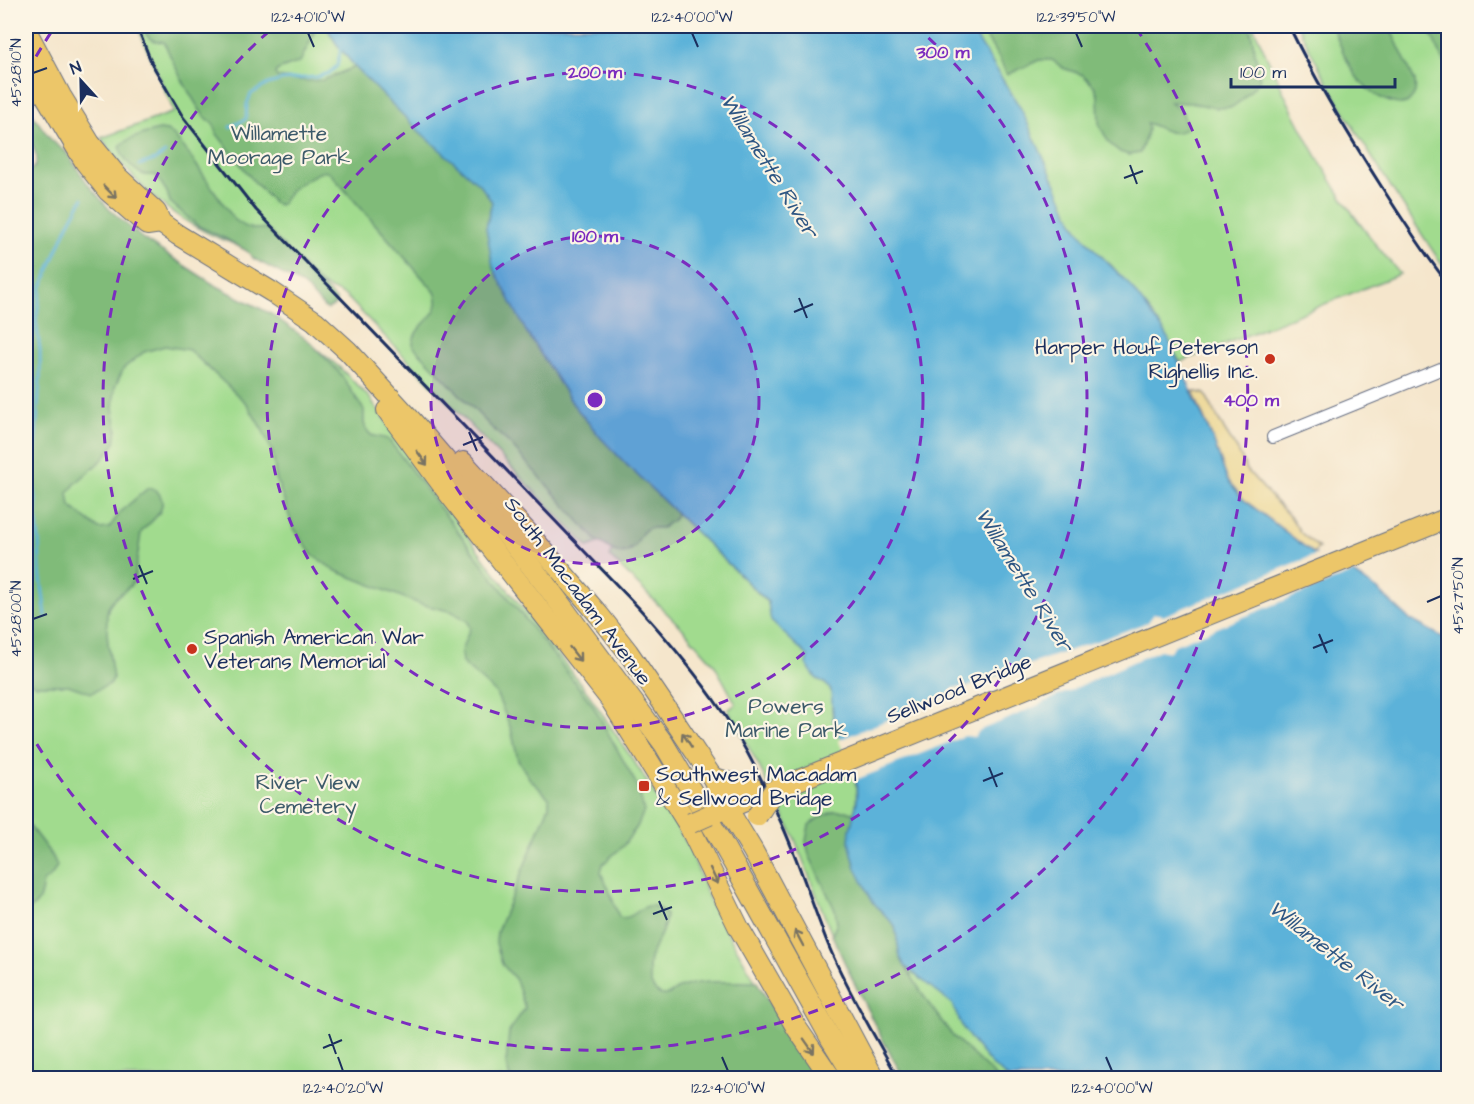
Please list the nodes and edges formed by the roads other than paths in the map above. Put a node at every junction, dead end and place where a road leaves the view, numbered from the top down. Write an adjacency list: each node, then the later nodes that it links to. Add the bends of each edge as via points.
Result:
1 (26, 30): 4 (main road, South Macadam Avenue, via 61,96)
2 (26, 63): 3 (main road, South Macadam Avenue)
3 (75, 146): 4 (main road, via 90,153); 5 (main road, South Macadam Avenue, one-way to 5, via 97,178 130,212 147,225)
4 (96, 150): 5 (main road, South Macadam Avenue, via 156,212)
5 (161, 223): 7 (main road, South Macadam Avenue, via 315,321)
6 (1449, 366): 9 (street)
7 (369, 374): 8 (main road, South Macadam Avenue); 14 (main road, one-way to 14, via 375,394 609,699)
8 (412, 421): 11 (main road, one-way to 8, via 614,634 429,425); 17 (main road, South Macadam Avenue, via 546,585 664,744)
9 (1273, 437)
10 (1449, 518): 12 (main road, Sellwood Bridge)
11 (712, 777): 12 (main road); 13 (main road)
12 (770, 791): 13 (main road, Sellwood Bridge); 15 (main road, bridge, via 753,828)
13 (727, 808): 14 (main road, Sellwood Bridge, bridge); 15 (main road)
14 (689, 823): 16 (main road, one-way to 16, via 739,927 796,1028)
15 (753, 851): 18 (main road, one-way to 15)
16 (831, 1078)
17 (855, 1078)
18 (874, 1078)

